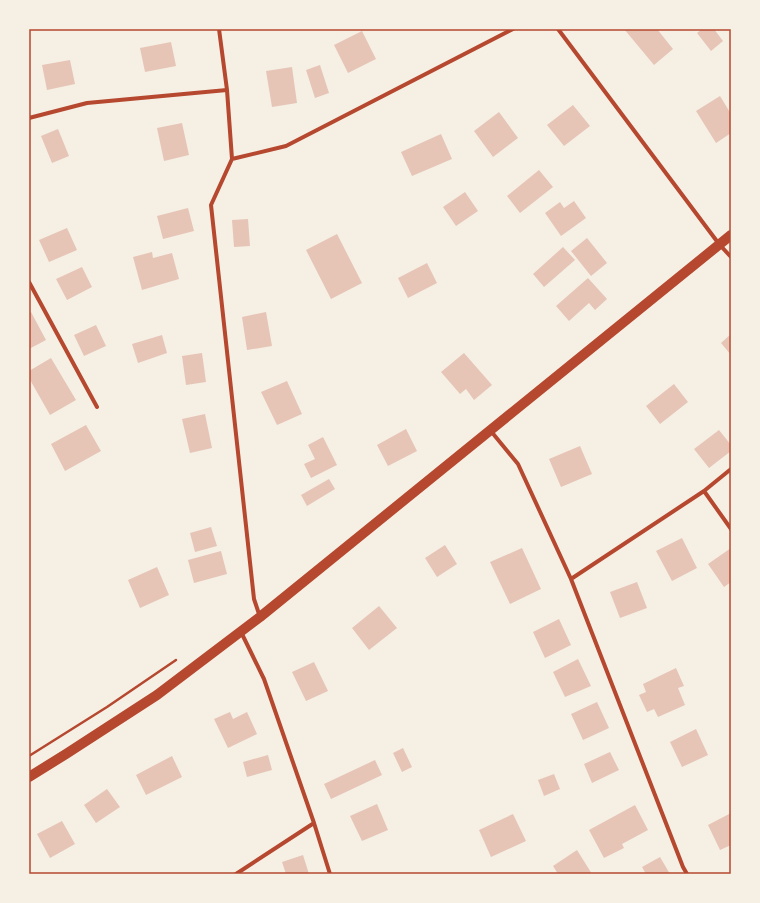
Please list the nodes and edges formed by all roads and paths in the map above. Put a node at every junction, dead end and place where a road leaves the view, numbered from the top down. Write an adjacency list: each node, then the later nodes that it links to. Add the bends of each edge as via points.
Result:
1 (219, 29): 4 (street)
2 (512, 29): 6 (street, via 286,146)
3 (558, 29): 8 (street)
4 (227, 90): 5 (street, via 87,103); 6 (street)
5 (29, 118)
6 (232, 159): 17 (street, via 211,205 254,599)
7 (731, 235): 8 (main road)
8 (719, 244): 9 (street); 12 (main road)
9 (731, 256)
10 (29, 282): 11 (street)
11 (97, 407)
12 (490, 430): 16 (street, via 518,464); 17 (main road)
13 (731, 469): 14 (street)
14 (704, 491): 15 (street); 16 (street)
15 (731, 529)
16 (571, 579): 25 (street)
17 (260, 617): 18 (main road)
18 (241, 632): 21 (main road, via 157,695); 22 (street, via 264,679)
19 (178, 659): 20 (path)
20 (29, 756)
21 (29, 776)
22 (314, 823): 23 (street); 24 (street)
23 (236, 874)
24 (330, 874)
25 (687, 874)

